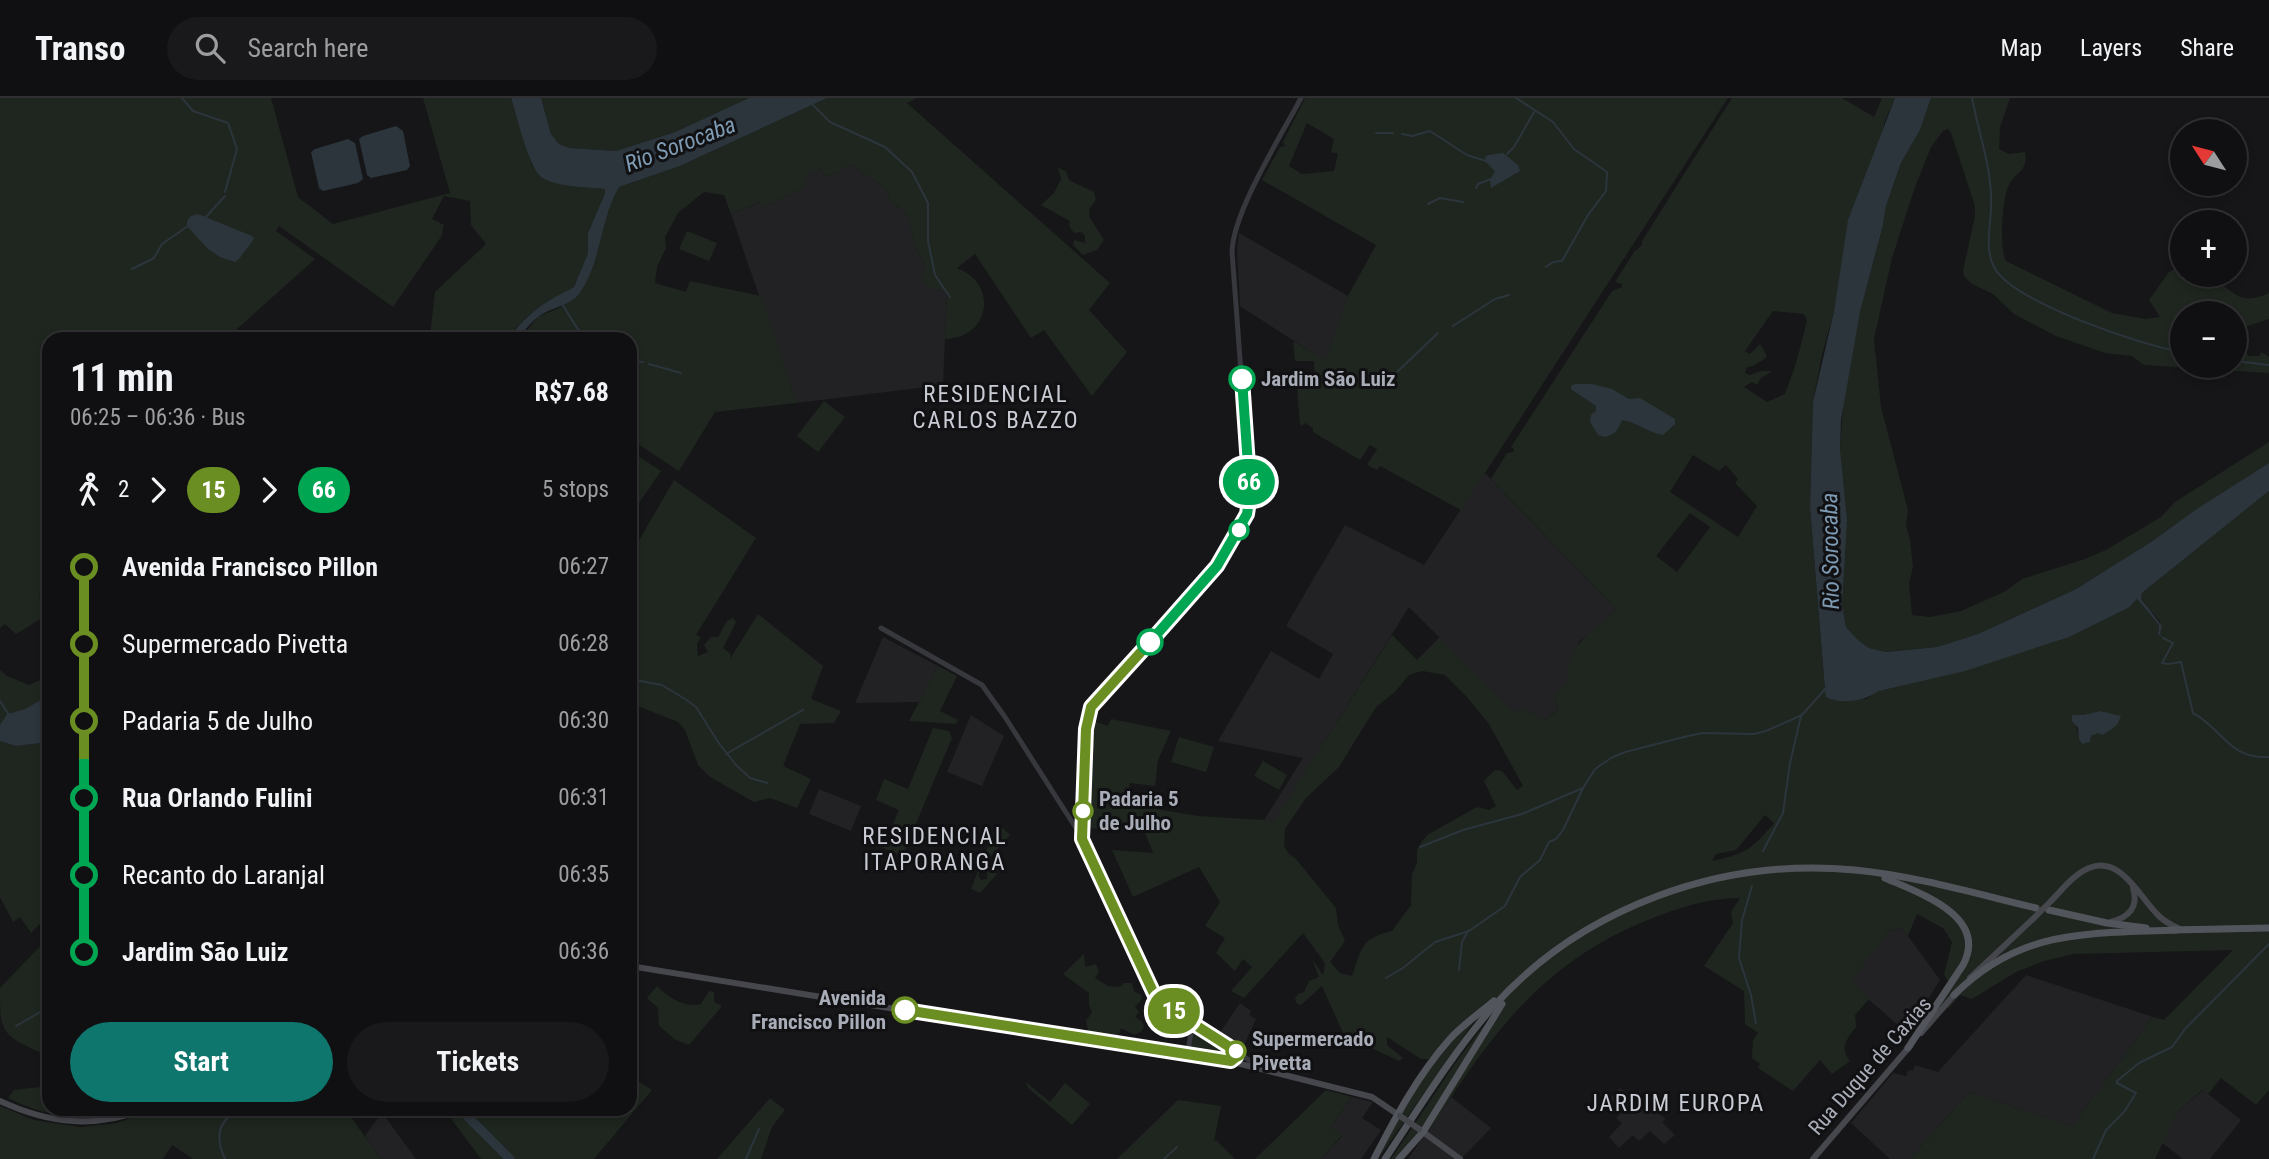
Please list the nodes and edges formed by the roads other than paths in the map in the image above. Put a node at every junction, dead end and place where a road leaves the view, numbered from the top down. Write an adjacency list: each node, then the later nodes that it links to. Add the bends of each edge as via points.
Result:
1 (1301, 98): 3 (street, via 1240,217 1233,241 1250,494 1247,514 1212,572 1093,705 1086,729)
2 (881, 628): 4 (street, via 982,685)
3 (1082, 820): 4 (street); 5 (street)
4 (1073, 823): 5 (street)
5 (1082, 839): 16 (street, via 1154,993)
6 (1873, 872): 8 (main road); 14 (main road, via 1773,870 1674,891 1586,930); 19 (main road, via 1950,912 1968,937 1965,960)
7 (2132, 886): 10 (main road, via 2136,898 2130,912); 12 (main road, Rua Duque de Caxias); 15 (main road, Rua Duque de Caxias, bridge, via 2108,866 2094,866 2079,875)
8 (2036, 908)
9 (2049, 911): 10 (main road)
10 (2107, 923): 12 (main road)
11 (2269, 928): 12 (main road)
12 (2179, 930): 15 (main road, via 2076,935 2030,945 1992,963)
13 (637, 967): 21 (main road)
14 (1522, 978): 25 (main road, via 1450,1039); 27 (main road); 29 (main road, via 1463,1045)
15 (1954, 995): 19 (main road, Rua Duque de Caxias)
16 (1164, 1005): 17 (street); 18 (street)
17 (1197, 1025): 18 (street); 20 (street)
18 (1190, 1031): 21 (street)
19 (1908, 1048): 32 (main road, Rua Duque de Caxias)
20 (1236, 1051): 22 (street); 23 (street)
21 (1187, 1055): 22 (main road)
22 (1231, 1061): 23 (main road)
23 (1264, 1070): 25 (main road, via 1372,1097)
24 (0, 1101): 26 (main road, via 67,1122)
25 (1399, 1115): 27 (main road, bridge); 28 (main road)
26 (120, 1116)
27 (1421, 1131): 30 (main road); 31 (main road)
28 (1374, 1159)
29 (1385, 1159)
30 (1399, 1159)
31 (1460, 1159)
32 (1812, 1159)

